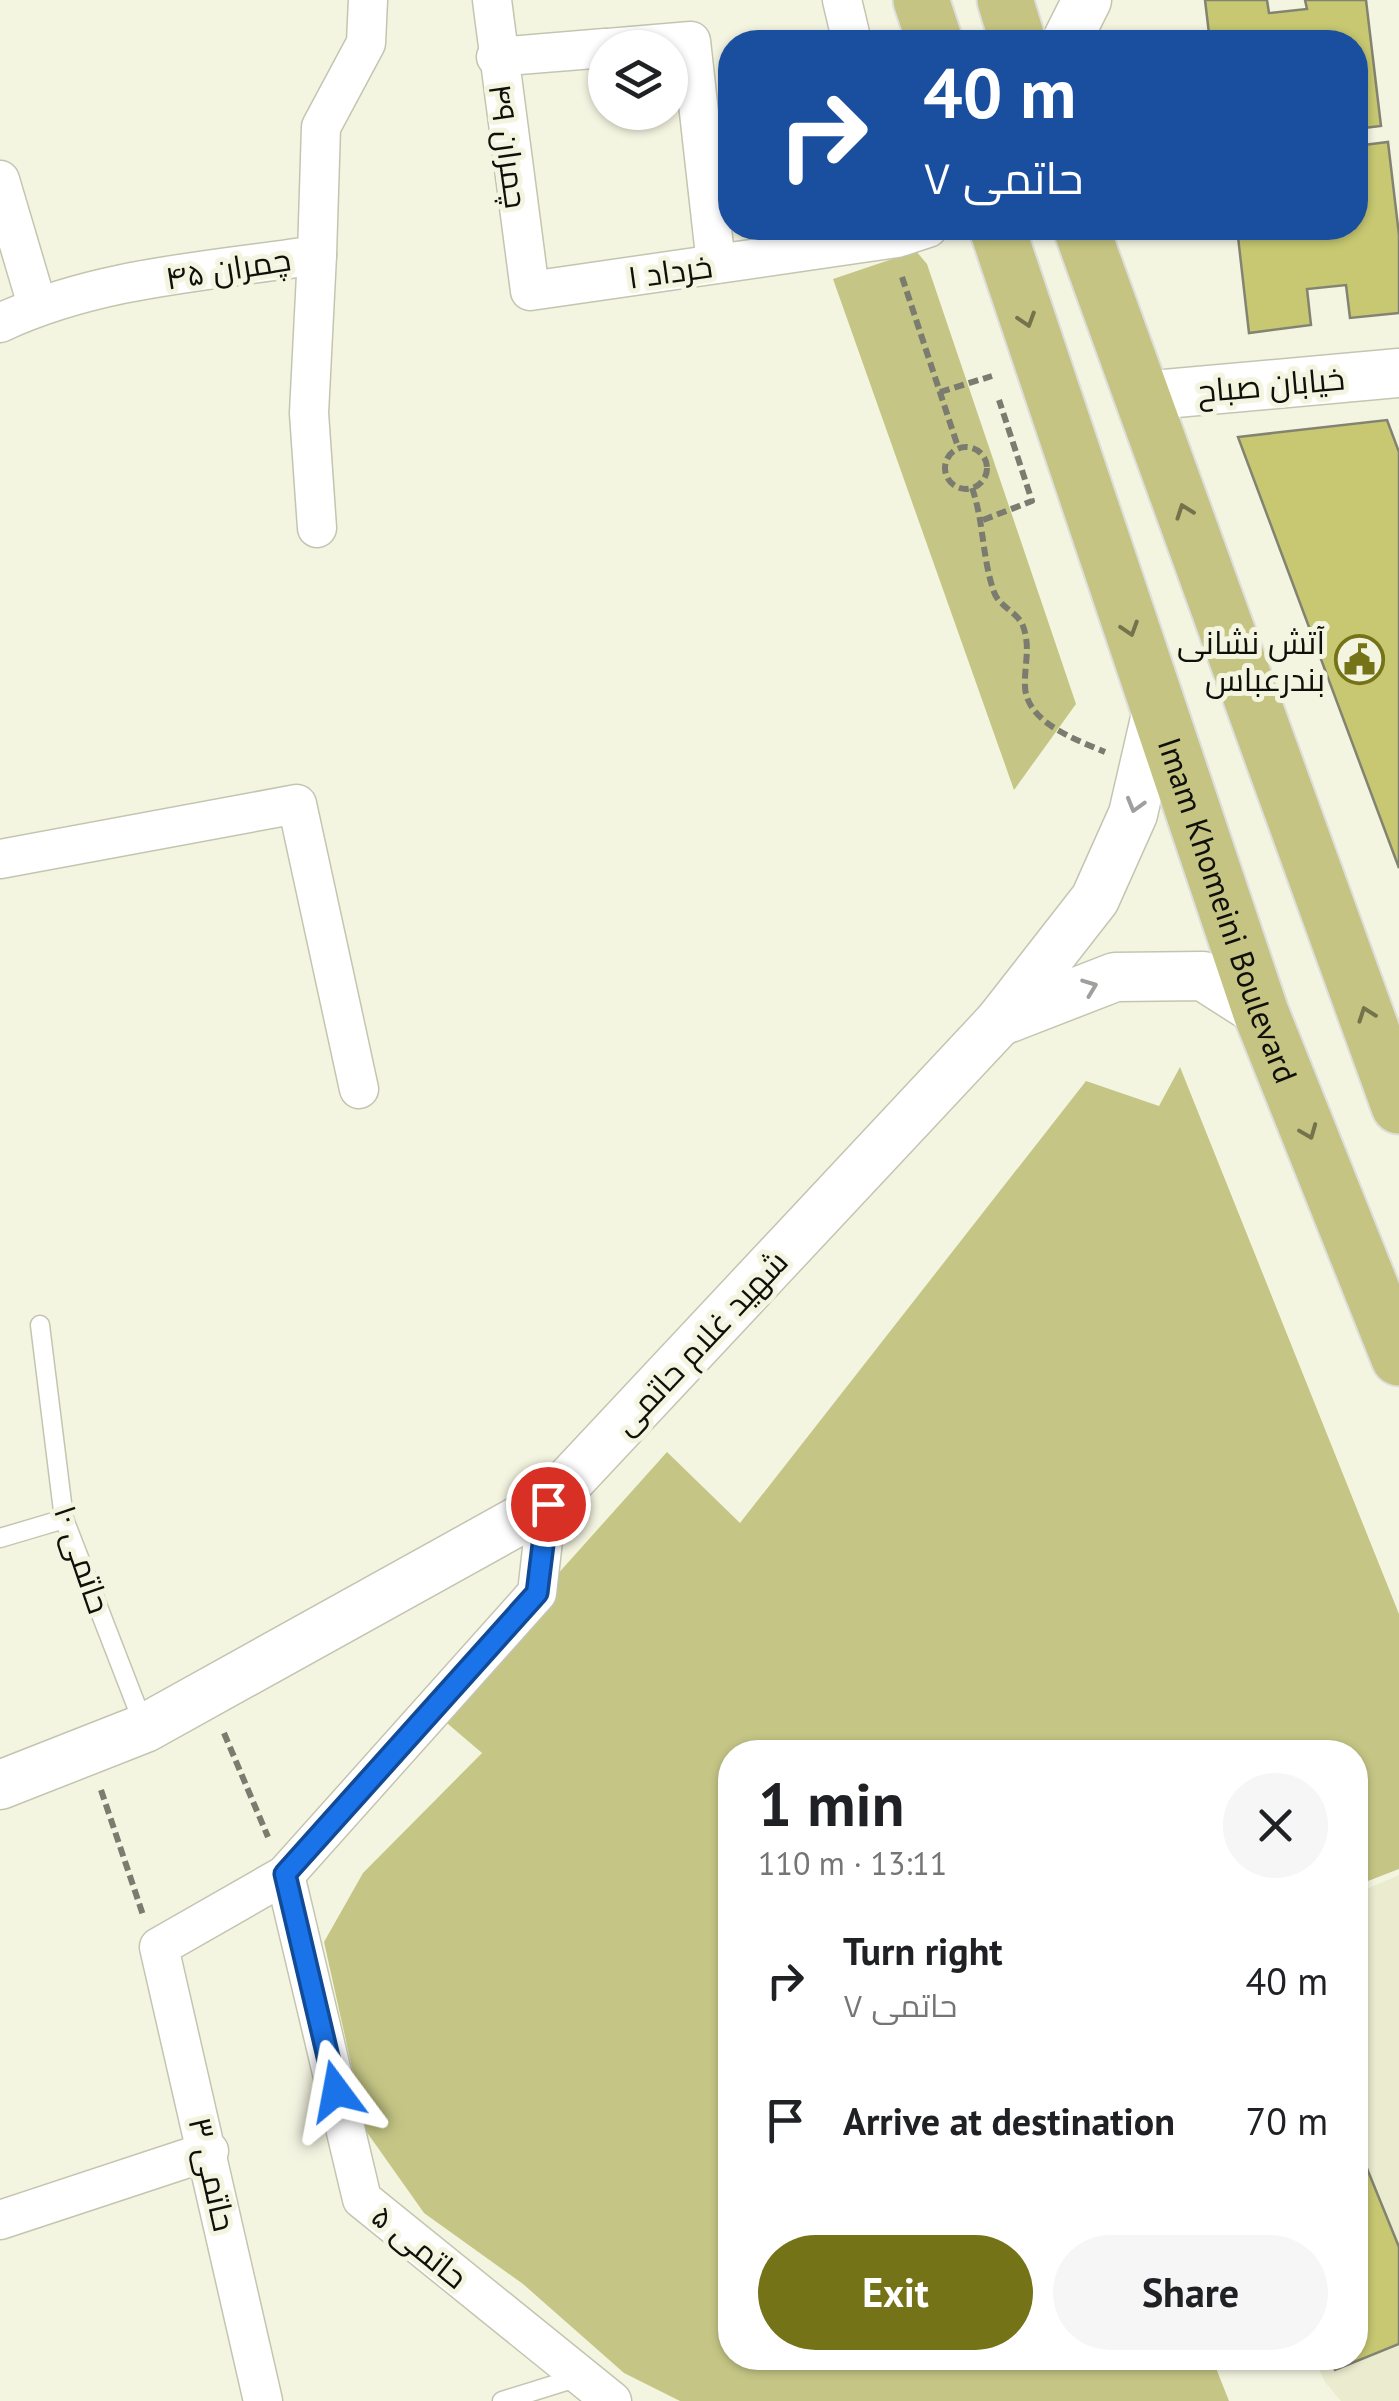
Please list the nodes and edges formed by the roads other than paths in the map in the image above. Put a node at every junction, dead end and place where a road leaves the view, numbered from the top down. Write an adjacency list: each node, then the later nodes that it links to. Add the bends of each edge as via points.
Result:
1 (368, 0): 18 (street, چمران ۴۵, via 366,43 322,126)
2 (492, 0): 13 (street, چمران ۴۹)
3 (842, 0): 7 (street)
4 (921, 0): 8 (main road)
5 (1005, 0): 9 (main road)
6 (1086, 0): 10 (street)
7 (849, 30)
8 (932, 30)
9 (1014, 30)
10 (1072, 30)
11 (688, 41): 19 (street)
12 (588, 49): 13 (street)
13 (496, 56): 20 (street, چمران ۴۹)
14 (0, 180): 21 (street)
15 (854, 240): 19 (street, خرداد ۱)
16 (1001, 240): 26 (main road, Imam Khomeini Boulevard, one-way to 26)
17 (1086, 240): 24 (main road)
18 (317, 255): 21 (street, چمران ۴۵, via 110,286); 25 (street, via 309,413)
19 (716, 264): 20 (street, خرداد ۱)
20 (530, 291)
21 (38, 305): 22 (street, چمران ۴۵)
22 (0, 323)
23 (1399, 372): 24 (street, خیابان صباح)
24 (1142, 396): 31 (main road, one-way to 24)
25 (317, 528)
26 (1157, 710): 28 (main road, Imam Khomeini Boulevard); 29 (street, one-way to 29, via 1134,814 1095,899)
27 (0, 859): 30 (street, via 297,804)
28 (1261, 1013): 29 (street, شهید غلام حاتمی, one-way to 28, via 1114,977 1203,976); 33 (main road, Imam Khomeini Boulevard, one-way to 33)
29 (1000, 1022): 34 (street, شهید غلام حاتمی)
30 (358, 1089)
31 (1399, 1106)
32 (40, 1325): 35 (lane, حاتمی ۱۰)
33 (1399, 1358)
34 (548, 1504): 37 (street, شهید غلام حاتمی); 39 (street, via 537,1593)
35 (64, 1518): 36 (lane); 37 (lane, حاتمی ۱۰)
36 (0, 1538)
37 (145, 1728): 38 (street, شهید غلام حاتمی)
38 (0, 1785)
39 (285, 1874): 40 (street, حاتمی ۳, via 159,1948); 42 (street, حاتمی ۵, via 362,2199)
40 (209, 2152): 41 (street); 43 (street, حاتمی ۳)
41 (0, 2220)
42 (579, 2377): 44 (lane); 45 (street, حاتمی ۵)
43 (263, 2401)
44 (502, 2401)
45 (612, 2401)

